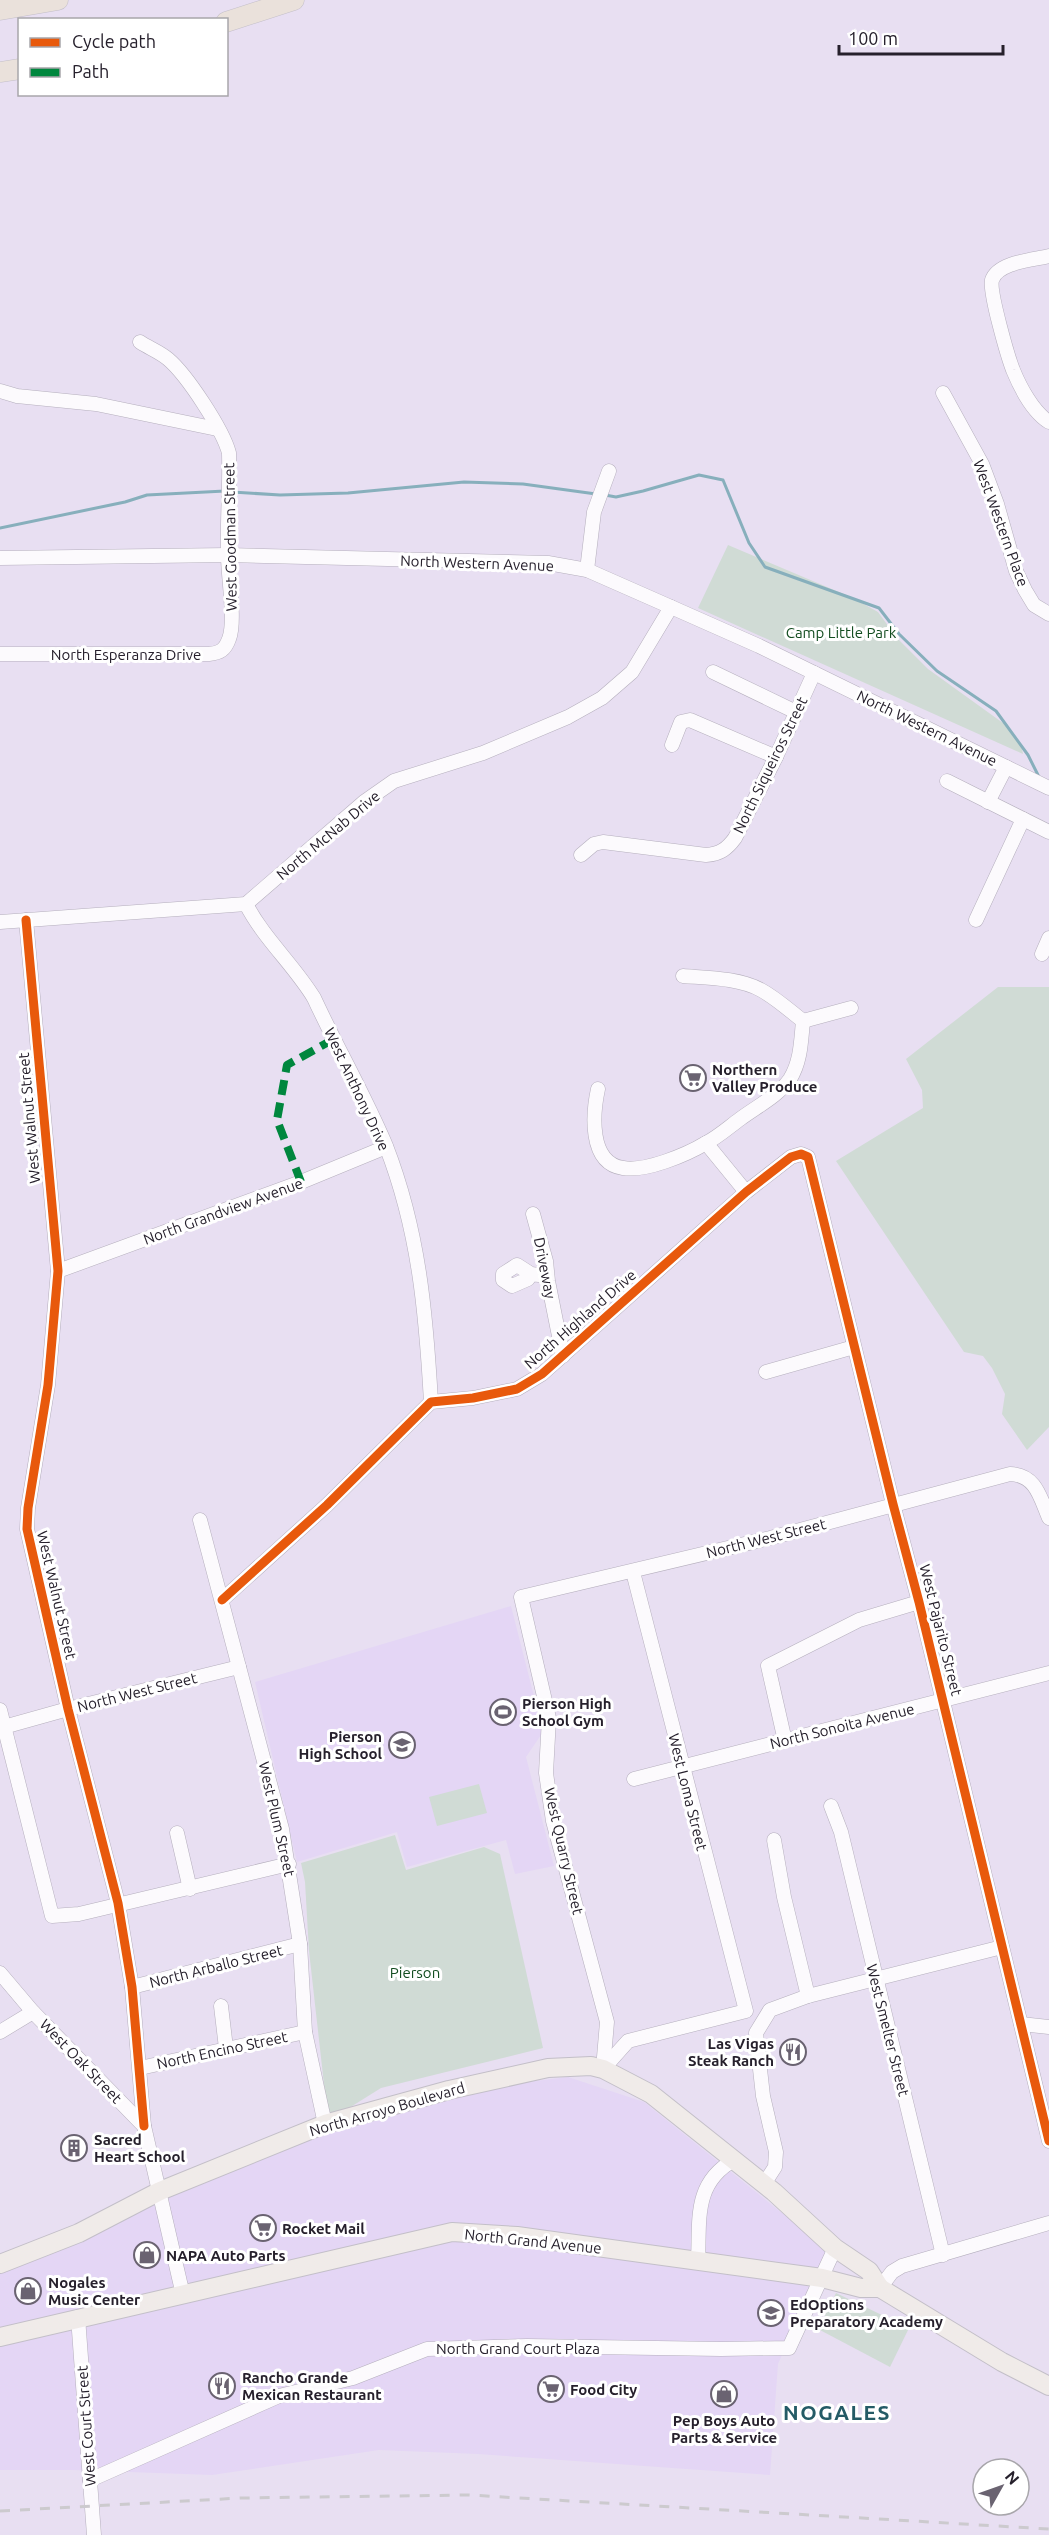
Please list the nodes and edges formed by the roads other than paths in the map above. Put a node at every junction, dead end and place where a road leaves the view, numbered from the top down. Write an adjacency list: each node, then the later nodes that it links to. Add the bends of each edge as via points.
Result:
1 (58, 0): 3 (highway)
2 (294, 0): 4 (highway)
3 (0, 10)
4 (228, 21)
5 (18, 69): 6 (highway)
6 (0, 72)
7 (1049, 256): 11 (street, via 1006,267 992,280 992,295 1013,370 1035,409)
8 (140, 342): 12 (street, West Goodman Street, via 167,357 178,369)
9 (0, 391): 12 (street, via 96,404)
10 (943, 393): 18 (street, West Western Place, via 982,464 1025,590 1034,605)
11 (1049, 422)
12 (217, 429): 14 (street, West Goodman Street, via 229,453)
13 (609, 471): 16 (street, via 594,512)
14 (228, 555): 15 (street, North Western Avenue); 16 (street, North Western Avenue, via 548,563); 19 (street, West Goodman Street)
15 (0, 558)
16 (587, 570): 17 (street, North Western Avenue)
17 (671, 607): 22 (street, North Western Avenue); 33 (street, North McNab Drive, via 632,672 602,698 483,753 394,781 364,802)
18 (1049, 614)
19 (231, 624): 20 (street, North Esperanza Drive, via 226,646 216,654)
20 (0, 654)
21 (713, 672): 23 (street)
22 (814, 673): 23 (street, North Siqueiros Street); 26 (street, North Western Avenue)
23 (796, 712): 25 (street, North Siqueiros Street)
24 (672, 745): 25 (street, via 682,721 690,720)
25 (776, 757): 32 (street, North Siqueiros Street, via 735,838 719,853 706,855 603,842)
26 (1006, 767): 28 (street, North Western Avenue); 29 (street)
27 (947, 781): 29 (street)
28 (1049, 788)
29 (988, 802): 30 (street)
30 (1023, 819): 31 (street); 35 (street)
31 (1049, 832)
32 (581, 855)
33 (246, 904): 34 (street); 44 (street, West Anthony Drive, via 314,998)
34 (26, 920): 36 (street); 48 (street, West Walnut Street)
35 (976, 920)
36 (0, 922)
37 (1049, 938): 38 (street)
38 (1042, 954)
39 (683, 976): 41 (street, via 749,985)
40 (851, 1008): 41 (street)
41 (803, 1021): 43 (street, via 800,1056 789,1081)
42 (598, 1089): 43 (street, via 594,1126 600,1150 621,1168 654,1164)
43 (706, 1143): 46 (street)
44 (386, 1147): 48 (street, North Grandview Avenue); 54 (street, West Anthony Drive, via 421,1275)
45 (780, 1164): 46 (street, North Highland Drive); 51 (street, West Pajarito Street, via 801,1154 808,1157)
46 (746, 1192): 52 (street, North Highland Drive)
47 (533, 1214): 50 (street, Driveway)
48 (58, 1271): 65 (street, West Walnut Street, via 48,1385 26,1518)
49 (531, 1274): 50 (street)
50 (548, 1276): 52 (street, Driveway)
51 (854, 1347): 53 (street); 55 (street, West Pajarito Street)
52 (563, 1356): 54 (street, North Highland Drive, via 517,1389)
53 (766, 1372)
54 (431, 1402): 60 (street, via 327,1505)
55 (892, 1504): 56 (street, North West Street, via 1022,1474 1036,1486); 58 (street, North West Street); 61 (street, West Pajarito Street)
56 (1049, 1518)
57 (200, 1520): 60 (street, West Plum Street)
58 (633, 1572): 59 (street, North West Street); 69 (street, West Loma Street)
59 (521, 1597): 91 (street, West Quarry Street, via 549,1718 546,1773 553,1821 607,2022)
60 (222, 1600): 62 (street, West Plum Street)
61 (919, 1602): 64 (street, West Pajarito Street); 68 (street, via 859,1620 768,1666)
62 (239, 1668): 65 (street, North West Street); 74 (street, West Plum Street)
63 (1049, 1673): 64 (street, North Sonoita Avenue)
64 (943, 1700): 68 (street, North Sonoita Avenue); 78 (street, West Pajarito Street)
65 (68, 1709): 67 (street, North West Street); 76 (street, West Walnut Street)
66 (0, 1710): 67 (street)
67 (3, 1728): 76 (street, via 50,1914 79,1914)
68 (785, 1741): 69 (street, North Sonoita Avenue)
69 (682, 1767): 70 (street, North Sonoita Avenue); 91 (street, West Loma Street, via 746,2012 628,2041)
70 (634, 1779)
71 (831, 1806): 80 (street, West Smelter Street)
72 (177, 1833): 75 (street)
73 (774, 1840): 82 (street)
74 (289, 1864): 75 (street); 77 (street, West Plum Street)
75 (190, 1888): 76 (street)
76 (118, 1903): 81 (street, West Walnut Street)
77 (300, 1944): 81 (street, North Arballo Street); 88 (street, West Plum Street)
78 (1002, 1947): 80 (street); 85 (street, West Pajarito Street)
79 (0, 1973): 84 (street, West Oak Street)
80 (876, 1979): 82 (street); 100 (street, West Smelter Street)
81 (132, 1987): 90 (street, West Walnut Street)
82 (808, 1996): 96 (street, via 770,2010 756,2033 763,2096 776,2152 775,2167)
83 (221, 2006): 89 (street)
84 (33, 2012): 87 (street); 93 (street, West Oak Street)
85 (1021, 2024): 86 (street); 94 (street, West Pajarito Street)
86 (1049, 2027)
87 (0, 2032)
88 (305, 2032): 89 (street, North Encino Street); 92 (street, West Plum Street)
89 (226, 2048): 90 (street, North Encino Street)
90 (140, 2068): 93 (street, West Walnut Street)
91 (603, 2069): 92 (main road, North Arroyo Boulevard, via 548,2068); 95 (main road, North Arroyo Boulevard, via 651,2094)
92 (325, 2124): 97 (main road, North Arroyo Boulevard)
93 (144, 2126): 97 (street)
94 (1049, 2141)
95 (734, 2160): 96 (main road, North Arroyo Boulevard); 101 (street, via 721,2167 705,2190)
96 (764, 2184): 99 (main road, North Arroyo Boulevard)
97 (160, 2191): 102 (main road, North Arroyo Boulevard, via 79,2232); 105 (street)
98 (1049, 2223): 100 (street)
99 (836, 2248): 103 (street, North Grand Court Plaza); 104 (main road, North Arroyo Boulevard, via 869,2271)
100 (943, 2255): 104 (street, via 902,2266)
101 (698, 2261): 103 (main road, North Grand Avenue); 105 (main road, North Grand Avenue, via 517,2236 452,2232)
102 (0, 2264)
103 (822, 2278): 104 (main road, North Grand Avenue, via 861,2288); 109 (street, North Grand Court Plaza, via 789,2348 427,2349 353,2378 279,2396)
104 (880, 2288): 108 (main road, North Grand Avenue)
105 (183, 2295): 106 (main road, North Grand Avenue)
106 (78, 2317): 107 (main road, North Grand Avenue); 109 (street, West Court Street)
107 (0, 2337)
108 (1049, 2386)
109 (90, 2480): 110 (street, West Court Street)
110 (94, 2535)

